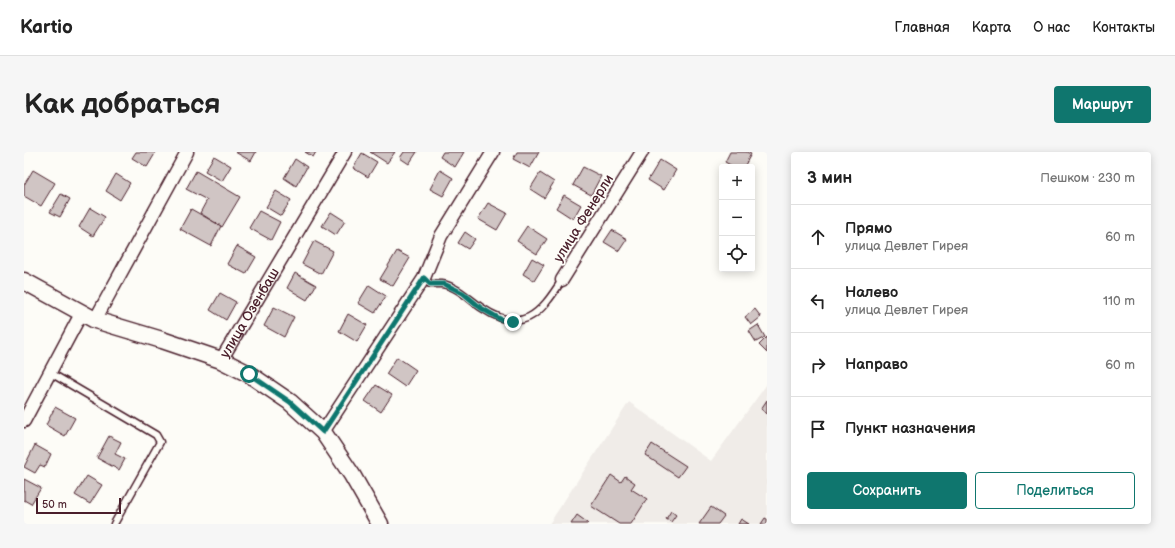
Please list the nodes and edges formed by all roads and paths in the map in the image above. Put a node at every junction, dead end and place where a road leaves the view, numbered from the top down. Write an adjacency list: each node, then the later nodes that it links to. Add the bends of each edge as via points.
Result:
1 (187, 152): 8 (street)
2 (345, 152): 9 (street, улица Озенбаш)
3 (493, 152): 5 (street, via 441,236)
4 (642, 152): 6 (street, улица Фенерли)
5 (424, 278): 6 (lane, via 430,284 444,284 463,293 481,308 500,319 513,322 540,310); 12 (street)
6 (562, 280)
7 (24, 282): 8 (street, улица Озенбаш)
8 (88, 316): 9 (street, улица Озенбаш); 10 (street)
9 (221, 360): 12 (street, via 249,374 290,402)
10 (49, 372): 11 (street); 13 (lane, via 156,435 160,442)
11 (24, 421)
12 (323, 432): 14 (street, via 352,475)
13 (114, 524)
14 (380, 524)

